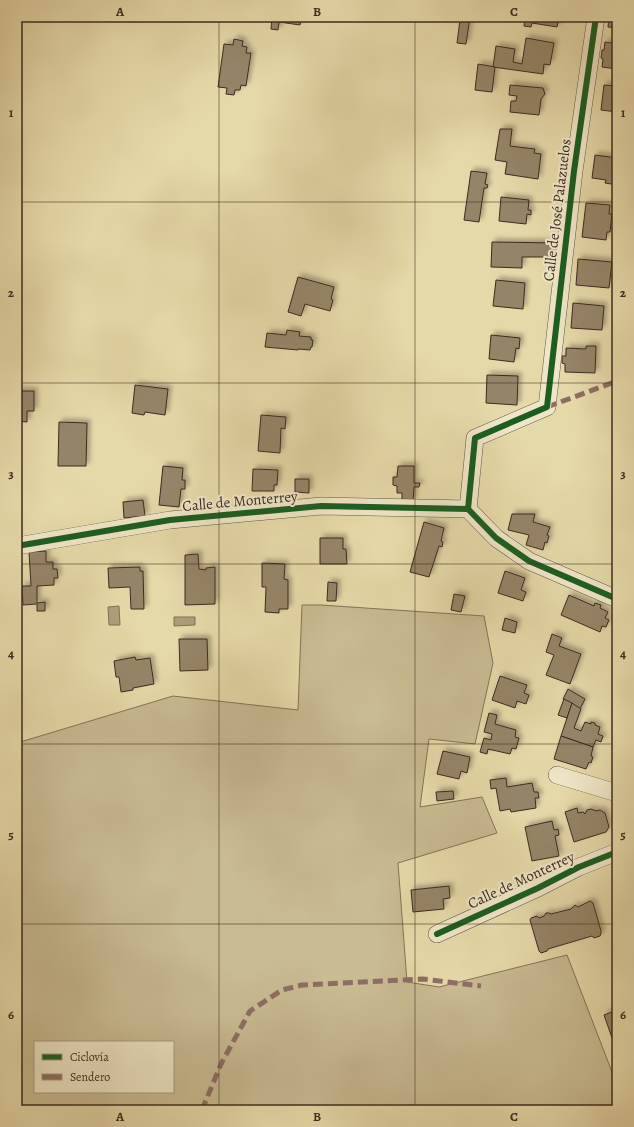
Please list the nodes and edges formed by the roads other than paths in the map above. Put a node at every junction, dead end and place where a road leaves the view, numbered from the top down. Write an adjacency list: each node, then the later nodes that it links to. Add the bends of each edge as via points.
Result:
1 (596, 17): 2 (street, Calle de José Palazuelos, via 574,171 547,407 475,438)
2 (468, 508): 3 (street, Calle de Monterrey, via 322,506 170,520); 4 (street, via 496,538 529,561)
3 (17, 546)
4 (617, 599)
5 (557, 775): 6 (street)
6 (617, 793)
7 (617, 852): 8 (street, Calle de Monterrey, via 579,867)
8 (437, 934)

